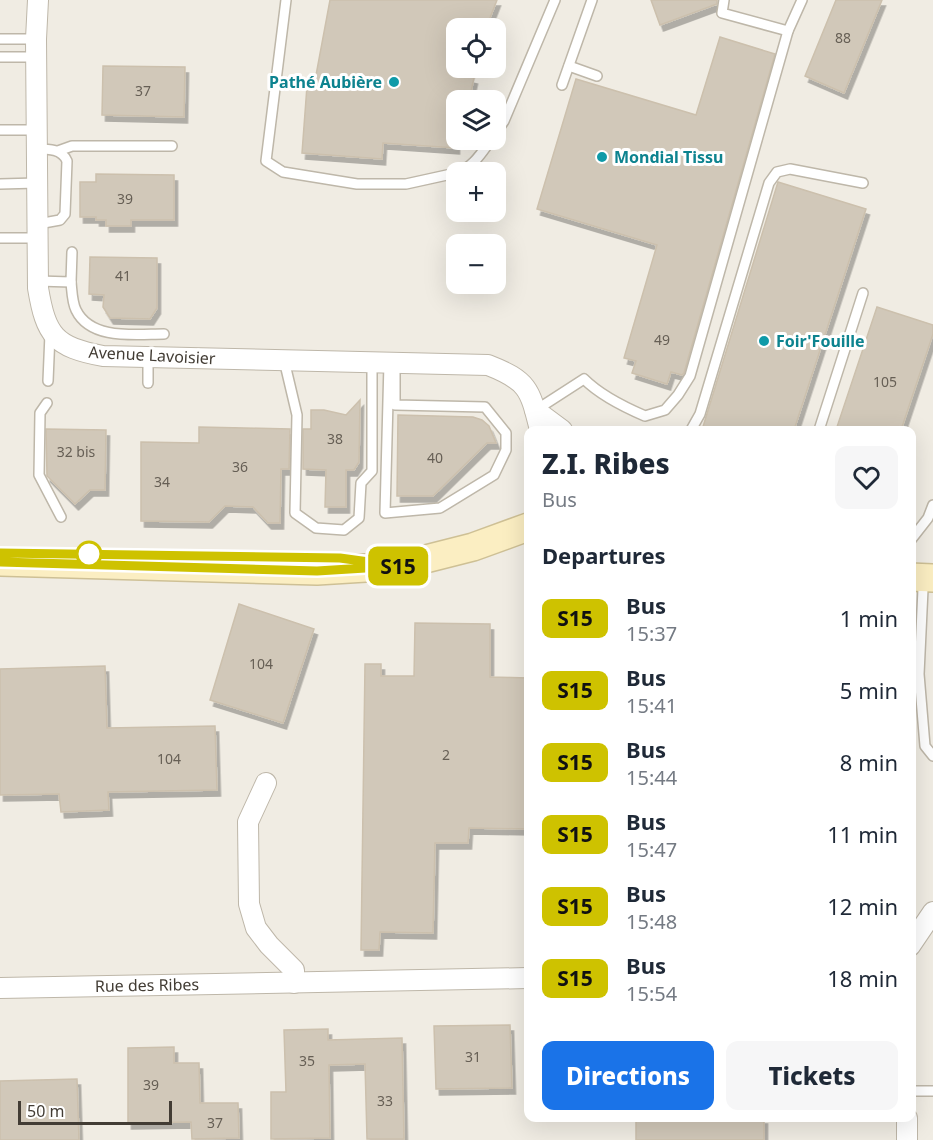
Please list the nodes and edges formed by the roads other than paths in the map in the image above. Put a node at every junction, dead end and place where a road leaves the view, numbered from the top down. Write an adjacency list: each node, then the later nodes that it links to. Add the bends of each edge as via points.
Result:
1 (38, 0): 9 (street)
2 (286, 0): 21 (lane, via 267,161 283,172 357,184 406,184)
3 (555, 0): 14 (lane)
4 (592, 0): 11 (lane)
5 (724, 0): 7 (lane, via 722,13)
6 (802, 0): 7 (lane)
7 (788, 31): 39 (lane, via 690,376 678,395 665,410 645,416 593,388 584,379)
8 (0, 39): 9 (lane)
9 (36, 48): 10 (lane); 16 (street)
10 (0, 57)
11 (569, 66): 12 (lane); 13 (lane)
12 (597, 76)
13 (562, 85)
14 (506, 116)
15 (0, 130): 16 (lane)
16 (37, 139): 19 (lane); 22 (street)
17 (172, 146): 19 (lane, via 72,146)
18 (484, 150): 20 (lane)
19 (58, 151): 25 (lane, via 67,161 65,214)
20 (473, 162)
21 (446, 175)
22 (37, 183): 24 (lane); 25 (street)
23 (863, 183): 42 (lane, via 790,169 777,172 769,183)
24 (0, 184)
25 (38, 231): 26 (lane); 28 (street)
26 (0, 238)
27 (72, 252): 29 (lane)
28 (39, 281): 29 (lane); 31 (street, via 43,313)
29 (71, 282): 32 (lane, via 77,312 96,328 110,333)
30 (863, 293): 43 (lane)
31 (50, 329): 33 (street, Avenue Lavoisier, via 60,342 77,351); 36 (lane)
32 (164, 334)
33 (148, 357): 34 (street, Avenue Lavoisier); 37 (lane)
34 (284, 360): 35 (street, Avenue Lavoisier); 35 (lane, via 297,415 295,513 316,528 344,530 359,518 361,483 372,471)
35 (385, 363): 35 (lane, via 385,513 440,508 494,475 506,450 506,433 485,407 395,405); 39 (street, Avenue Lavoisier, via 488,366 511,374 527,387)
36 (48, 381)
37 (148, 383)
38 (48, 403): 45 (lane, via 40,413 39,475)
39 (535, 410): 40 (street, Avenue Lavoisier); 41 (street, Avenue Lavoisier)
40 (539, 426)
41 (557, 426)
42 (693, 426)
43 (820, 426)
44 (933, 505): 46 (lane)
45 (61, 517)
46 (931, 518): 48 (lane)
47 (524, 528): 53 (main road, via 474,547)
48 (916, 534)
49 (0, 553): 50 (lane)
50 (88, 554)
51 (351, 560): 53 (lane)
52 (0, 562): 53 (main road, via 317,571)
53 (398, 566)
54 (922, 584): 55 (lane, via 919,674 925,746)
55 (933, 756)
56 (266, 783): 60 (street, via 248,822 249,904 256,928 294,970)
57 (933, 912): 58 (street)
58 (916, 937)
59 (524, 978): 60 (street, Rue des Ribes)
60 (294, 983): 61 (street, Rue des Ribes)
61 (0, 988)
62 (916, 1091): 63 (lane)
63 (933, 1091)
64 (907, 1122): 65 (street)
65 (907, 1140)

